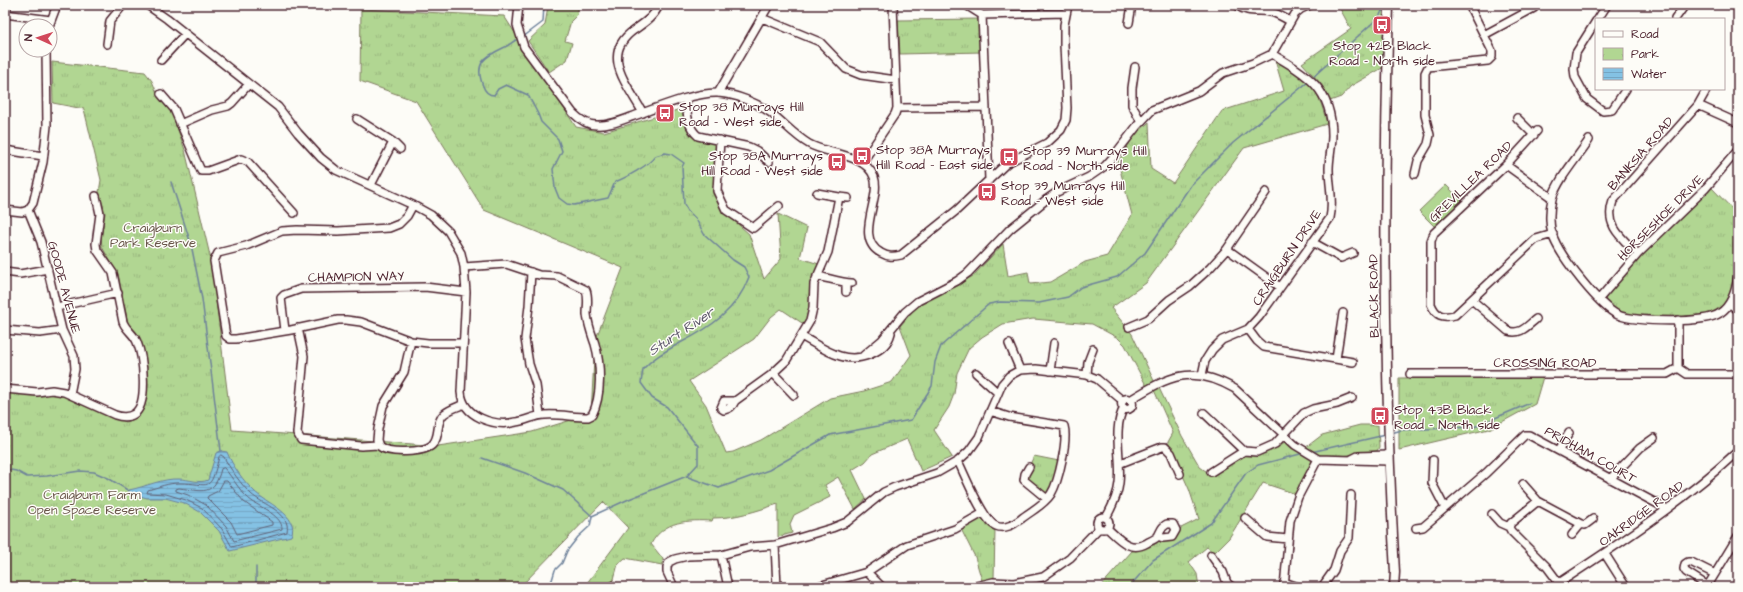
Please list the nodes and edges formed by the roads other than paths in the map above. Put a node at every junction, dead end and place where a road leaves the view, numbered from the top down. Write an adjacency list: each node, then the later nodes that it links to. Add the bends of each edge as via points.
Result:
1 (7, 5): 20 (street)
2 (57, 5): 23 (street)
3 (123, 5): 32 (street, via 110,21)
4 (147, 5): 30 (street)
5 (519, 5): 47 (street, via 517,24 523,46 572,113 581,120 595,125 604,125)
6 (659, 5): 47 (street, via 652,17 624,38 616,58)
7 (769, 5): 24 (street)
8 (893, 5): 37 (street)
9 (966, 5): 21 (street)
10 (1068, 5): 19 (street)
11 (1132, 5): 28 (street)
12 (1236, 5): 27 (street, via 1249,11 1270,12)
13 (1310, 5): 27 (street, via 1301,9)
14 (1389, 5): 140 (main road, BLACK ROAD, via 1384,207)
15 (1469, 5): 31 (street)
16 (1536, 5): 31 (street)
17 (1607, 5): 25 (street)
18 (1685, 5): 26 (street)
19 (1066, 13): 21 (street); 64 (street, via 1064,45 1067,108 1063,125 1056,136 1047,143 1007,163)
20 (5, 14): 22 (street)
21 (982, 15): 45 (street)
22 (25, 18)
23 (52, 18)
24 (762, 18): 37 (street, via 820,42 846,69 861,75); 41 (street)
25 (1598, 18)
26 (1676, 18)
27 (1290, 21): 33 (street)
28 (1129, 23)
29 (1595, 23): 39 (street, via 1576,52 1575,77 1587,99 1603,111 1612,110)
30 (185, 34): 35 (street); 38 (street)
31 (1484, 35): 63 (street, via 1492,50 1492,57 1488,61 1428,67 1425,73 1426,115 1430,135)
32 (107, 44)
33 (1272, 54): 50 (street, via 1223,73 1199,91 1152,110); 78 (street, CRAIGBURN DRIVE, via 1311,80 1321,93 1331,120 1328,171 1333,207 1330,218)
34 (46, 58): 59 (street, via 47,126)
35 (161, 60)
36 (1135, 67): 50 (street, via 1132,105)
37 (896, 80): 46 (street)
38 (249, 84): 52 (street, via 228,106); 65 (street, via 278,107 298,134 321,158 336,170)
39 (1625, 90)
40 (1706, 90): 44 (street, BANKSIA ROAD)
41 (718, 93): 43 (street); 61 (street, via 758,105 809,144)
42 (161, 94): 52 (street, via 174,109)
43 (686, 99): 47 (street); 53 (street, via 688,119 693,132 705,138)
44 (1698, 105): 51 (street); 81 (street, BANKSIA ROAD, via 1614,201 1610,210 1616,231)
45 (986, 107): 46 (street); 64 (street)
46 (897, 108): 61 (street)
47 (643, 113)
48 (360, 117): 55 (street)
49 (1517, 118): 62 (street, GREVILLEA ROAD, via 1536,133)
50 (1141, 122): 105 (street, via 1105,166 1047,199 1010,230 968,273 918,301 905,312 892,329 864,355 842,357)
51 (1738, 123)
52 (180, 124): 76 (street, via 200,171 208,172 241,159 248,162)
53 (720, 140): 60 (street, via 749,147); 73 (street, via 717,191 726,210 753,228)
54 (1589, 140): 71 (street)
55 (392, 142): 57 (street); 65 (street)
56 (5, 150): 59 (street)
57 (400, 150)
58 (1738, 150): 81 (street, HORSESHOE DRIVE, via 1705,189)
59 (43, 156): 75 (street, via 33,203)
60 (769, 162)
61 (862, 163): 64 (street, via 870,170 876,184 868,225 870,237 877,251 885,256 901,255 957,210)
62 (1506, 165): 71 (street); 93 (street, GREVILLEA ROAD, via 1434,233 1431,241 1431,304 1434,312 1443,317 1455,315)
63 (1415, 174)
64 (989, 180)
65 (371, 185): 72 (street)
66 (1266, 192): 79 (street)
67 (817, 193): 69 (street)
68 (96, 196): 91 (street, via 100,214 97,250 113,273)
69 (839, 197): 70 (street); 86 (street, via 828,252)
70 (848, 198)
71 (1552, 198): 77 (street)
72 (413, 205): 82 (street, via 431,215 448,231 461,253); 101 (street, via 399,224 389,228 282,231 246,246 218,253 214,261 226,336 236,339)
73 (779, 206)
74 (5, 210): 75 (street)
75 (28, 210): 83 (street, GOODE AVENUE, via 41,242)
76 (289, 211)
77 (1552, 234): 92 (street, via 1564,259); 93 (street, GREVILLEA ROAD, via 1536,239)
78 (1312, 242): 80 (street, via 1342,258); 88 (street, CRAIGBURN DRIVE)
79 (1227, 249): 88 (street); 100 (street, via 1190,286 1148,319)
80 (1352, 253)
81 (1638, 254): 92 (street, HORSESHOE DRIVE)
82 (464, 267): 85 (street, via 500,263); 89 (street)
83 (48, 269): 84 (street, via 20,274); 95 (street, GOODE AVENUE)
84 (5, 272)
85 (531, 272): 132 (street, via 525,339); 132 (street, via 557,276 586,290 587,314 598,370 596,405 592,415)
86 (817, 276): 90 (street, via 849,283); 105 (street, via 813,286 812,314)
87 (1738, 276): 94 (street)
88 (1280, 287): 102 (street, CRAIGBURN DRIVE)
89 (466, 292): 101 (street, CHAMPION WAY, via 425,287 301,289 281,298); 107 (street)
90 (846, 292)
91 (118, 293): 95 (street); 124 (street, via 123,322 137,342 141,357 144,376 140,407 134,414 124,417)
92 (1599, 299): 99 (street, via 1610,310 1625,317 1639,320)
93 (1472, 300): 98 (street, via 1513,333 1523,330)
94 (1730, 304): 96 (street); 99 (street, via 1719,314)
95 (57, 307): 104 (street, GOODE AVENUE)
96 (1738, 310)
97 (1343, 313): 111 (street)
98 (1536, 319)
99 (1678, 320): 113 (street)
100 (1129, 327)
101 (291, 329): 106 (street, via 338,320 354,320); 136 (street, via 304,356 297,433 301,440 361,446)
102 (1248, 329): 111 (street, via 1264,346); 121 (street, CRAIGBURN DRIVE, via 1222,340 1212,350 1205,361)
103 (5, 330): 104 (street, via 40,333)
104 (62, 330): 124 (street, GOODE AVENUE, via 74,356 75,369)
105 (801, 336): 116 (street, via 786,361)
106 (412, 342): 107 (street); 136 (street, via 404,372 383,406 378,429)
107 (463, 343): 129 (street, via 461,392)
108 (1054, 343): 115 (street)
109 (1009, 344): 114 (street)
110 (1093, 349): 120 (street)
111 (1336, 359): 112 (street)
112 (1353, 362)
113 (1678, 368): 118 (street, CROSSING ROAD, via 1667,374); 119 (street, via 1687,374)
114 (1020, 370): 115 (street); 123 (street, via 1008,376)
115 (1050, 371): 120 (street)
116 (773, 373): 125 (street); 127 (street)
117 (976, 373): 123 (street)
118 (1410, 374)
119 (1738, 374)
120 (1087, 375): 128 (street, via 1097,378)
121 (1202, 375): 128 (street, via 1177,376); 134 (street, via 1235,389)
122 (5, 389): 124 (street, via 37,392 52,390)
123 (997, 392): 130 (street)
124 (70, 394)
125 (794, 395)
126 (1352, 398): 134 (street, via 1304,413)
127 (735, 401)
128 (1126, 403): 144 (street, via 1120,414 1119,424)
129 (464, 404): 132 (street, via 477,416 496,423 516,422); 136 (street, via 441,417 436,440 427,448 402,451 386,450)
130 (990, 412): 143 (street, via 979,437); 151 (street, via 1064,426 1063,452 1058,475)
131 (1204, 413): 138 (street)
132 (540, 415)
133 (1569, 433): 137 (street)
134 (1284, 435): 138 (street, via 1263,451); 141 (street)
135 (1654, 438): 148 (street, via 1640,448)
136 (378, 445)
137 (1559, 450): 148 (street, PRIDHAM COURT); 153 (street, PRIDHAM COURT, via 1525,435)
138 (1244, 451): 146 (street)
139 (1738, 452): 154 (street, OAKRIDGE ROAD, via 1709,478)
140 (1388, 458): 141 (street, via 1358,461); 187 (main road, BLACK ROAD)
141 (1318, 459): 168 (street, via 1298,497 1290,521)
142 (1433, 460): 153 (street, via 1432,483)
143 (958, 462): 155 (street); 169 (street, via 937,473 884,492 847,522)
144 (1121, 463): 147 (street, via 1165,447 1171,453); 157 (street, via 1117,494)
145 (1029, 467): 151 (street, via 1024,480)
146 (1211, 472)
147 (1180, 474)
148 (1610, 479): 154 (street, PRIDHAM COURT)
149 (1523, 484): 152 (street)
150 (1351, 495): 186 (street, via 1349,538 1340,551 1334,570)
151 (1047, 500): 155 (street, via 1004,528 991,523)
152 (1538, 501): 160 (street); 161 (street)
153 (1445, 508): 164 (street, PRIDHAM COURT, via 1423,527)
154 (1667, 509): 171 (street, OAKRIDGE ROAD)
155 (983, 513): 173 (street, via 955,529 907,545)
156 (1492, 514): 161 (street, via 1500,523)
157 (1106, 518): 162 (street, via 1101,517 1098,520 1096,523); 163 (street, via 1109,524)
158 (1245, 518): 168 (street, via 1267,537)
159 (1593, 519): 160 (street)
160 (1581, 524): 165 (street)
161 (1509, 527): 176 (street, via 1510,531 1547,567)
162 (1099, 528): 163 (street); 183 (street, via 1070,558 1043,577 1014,583 993,582)
163 (1107, 528): 166 (street, via 1124,544 1135,547)
164 (1416, 528)
165 (1572, 535)
166 (1158, 536)
167 (1738, 536): 174 (street)
168 (1288, 539): 175 (street)
169 (775, 545): 170 (street, via 750,547); 180 (street)
170 (721, 554): 178 (street, via 688,556 669,562 667,572); 179 (street)
171 (1604, 554): 176 (street, OAKRIDGE ROAD); 188 (street)
172 (1211, 555): 184 (street)
173 (867, 572): 181 (street); 182 (street)
174 (1714, 574): 177 (street); 177 (street, via 1691,562 1685,564 1686,572)
175 (1284, 585): 185 (street)
176 (1556, 585)
177 (1708, 586)
178 (674, 587)
179 (728, 587)
180 (777, 587)
181 (816, 587)
182 (882, 587)
183 (972, 587)
184 (1232, 587)
185 (1298, 587)
186 (1322, 587)
187 (1394, 587)
188 (1626, 587)

